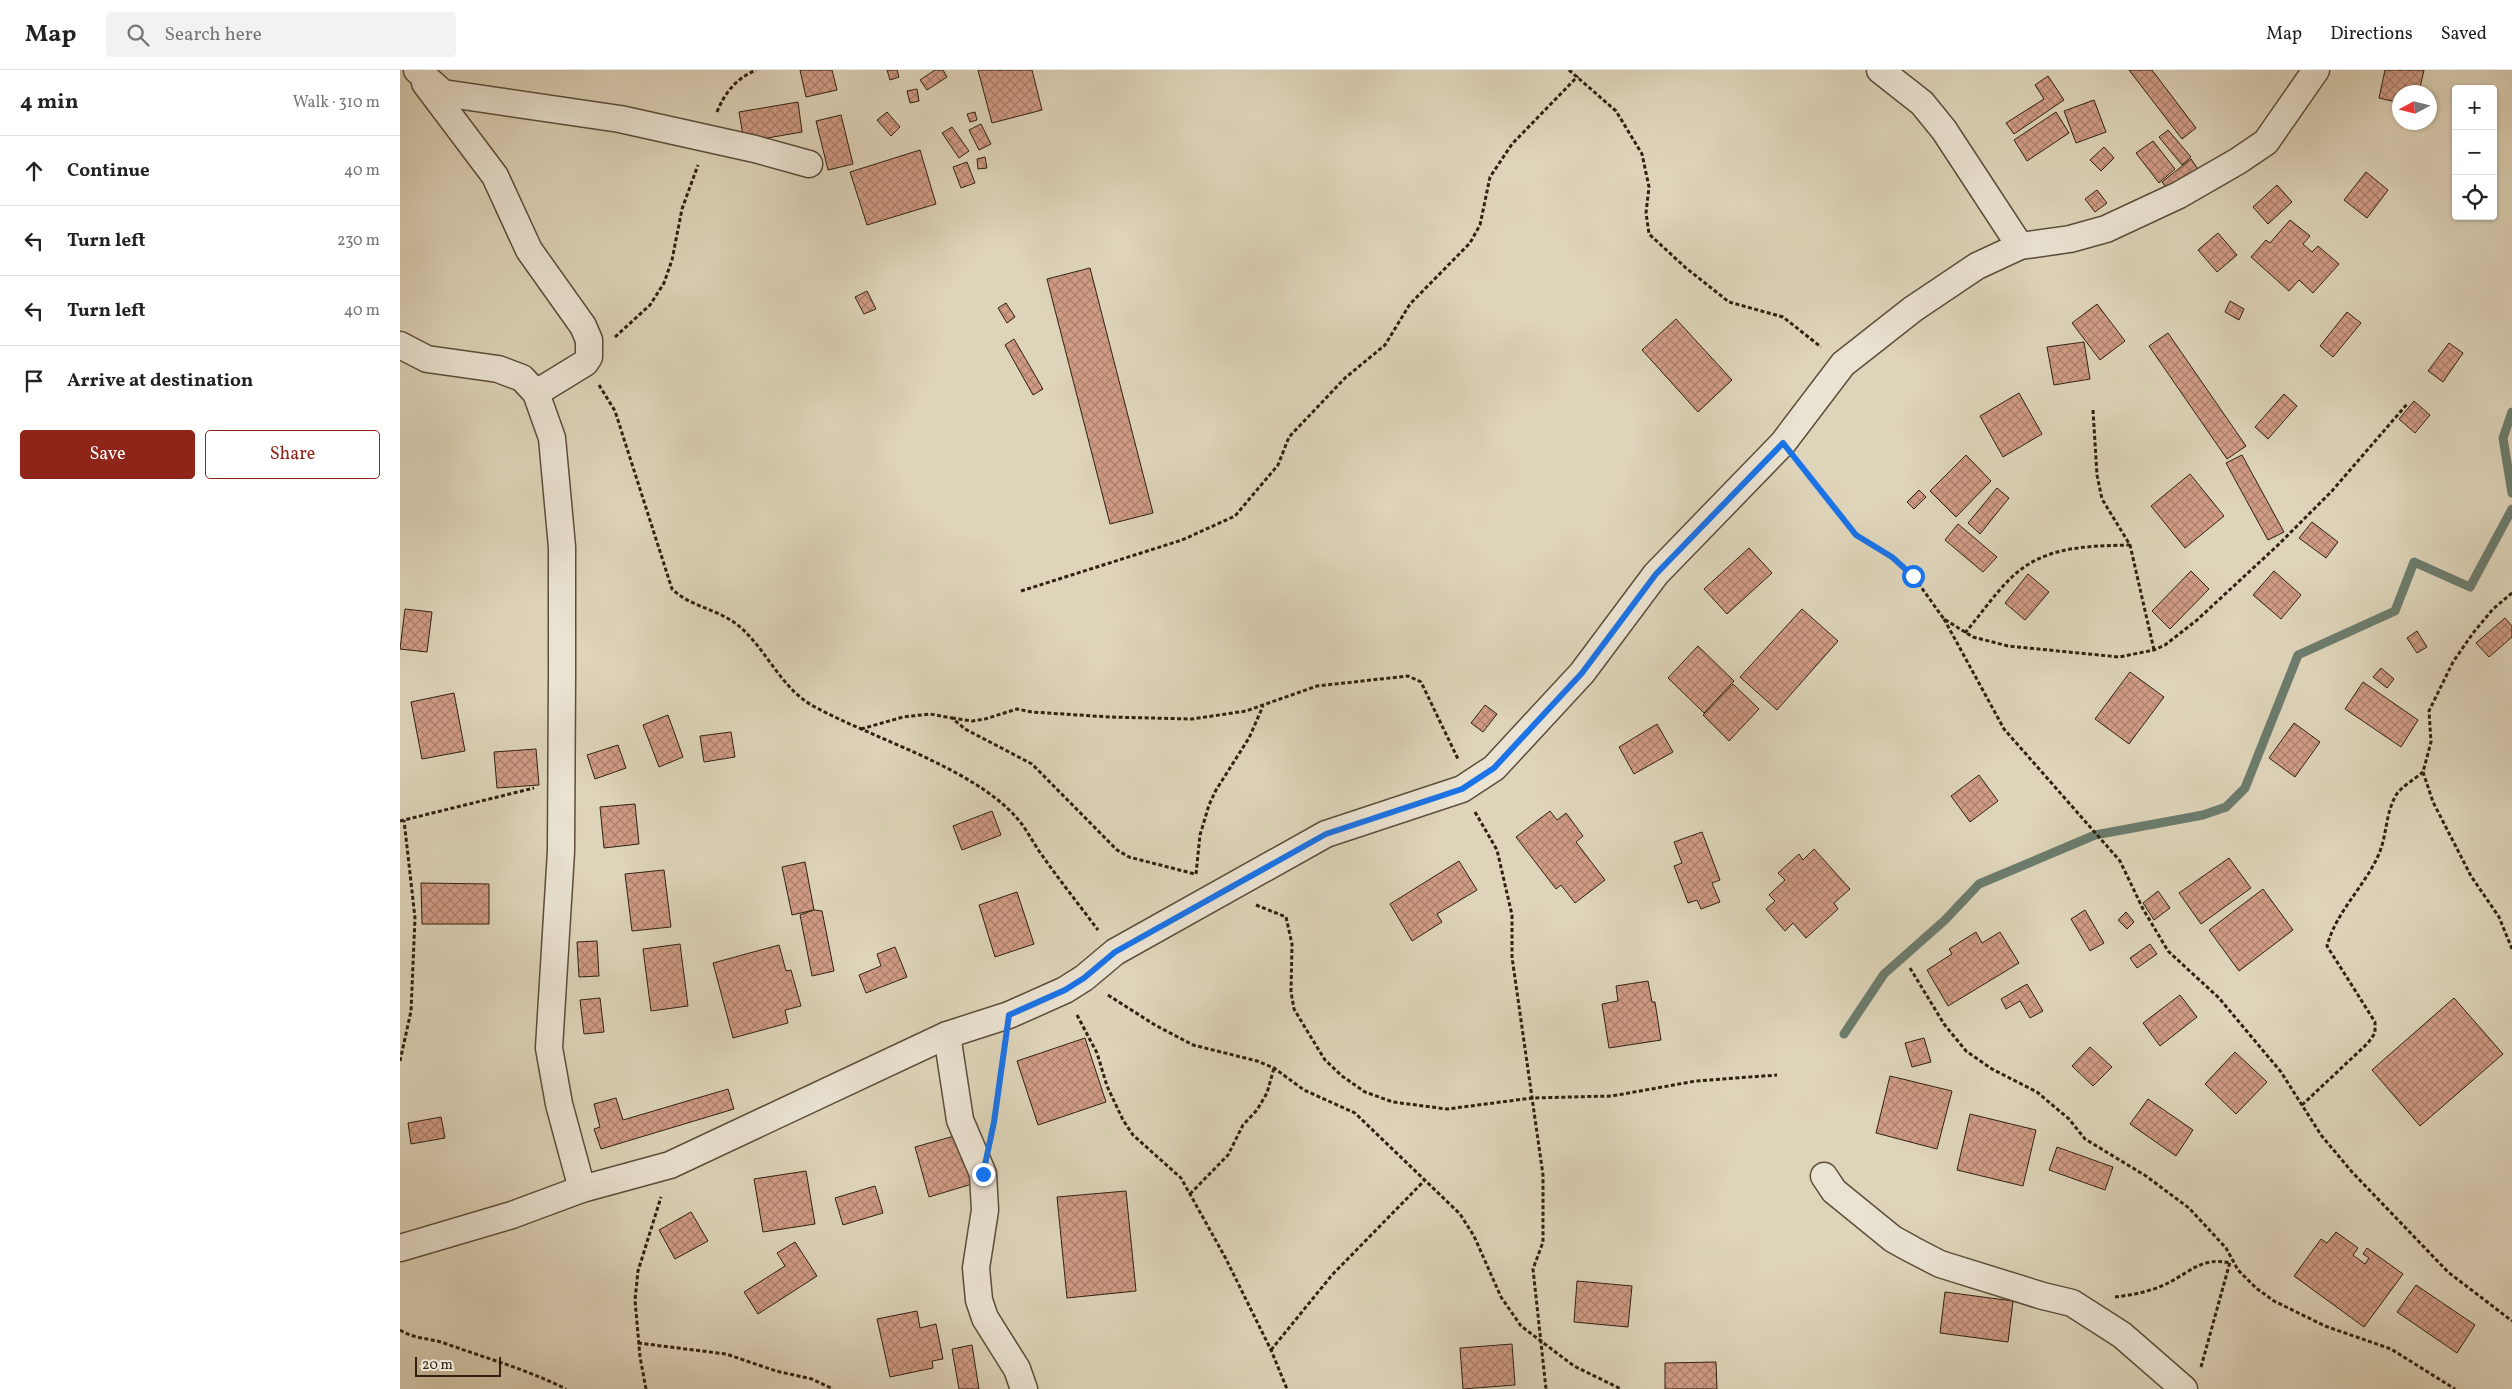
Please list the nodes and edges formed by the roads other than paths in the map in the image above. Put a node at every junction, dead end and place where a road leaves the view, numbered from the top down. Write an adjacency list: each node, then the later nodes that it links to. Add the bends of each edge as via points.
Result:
1 (416, 70): 4 (street, via 443,93 620,119); 7 (street, via 495,176 529,250 583,326 589,340 587,360)
2 (1880, 70): 5 (street, via 1922,103 1944,130)
3 (2316, 70): 5 (street, via 2266,142 2238,161 2179,196 2106,229 2070,239)
4 (809, 164)
5 (2020, 246): 8 (street, via 1976,266 1913,309 1843,364 1783,443 1656,574 1582,673 1494,768 1462,789 1326,834 1115,952 1074,984 1009,1015)
6 (400, 345): 7 (street, via 427,359 498,368 522,378)
7 (536, 393): 10 (street, via 552,438 562,547 561,851 550,1048 559,1104)
8 (947, 1035): 10 (street, via 670,1165); 13 (street, via 960,1120 983,1174 985,1210 976,1268 979,1300 985,1318 1017,1369)
9 (1824, 1176): 12 (street, via 1834,1191 1894,1239 1913,1250 1940,1264 2072,1303)
10 (582, 1189): 11 (street, via 512,1215)
11 (400, 1248)
12 (2192, 1380)
13 (1024, 1389)

